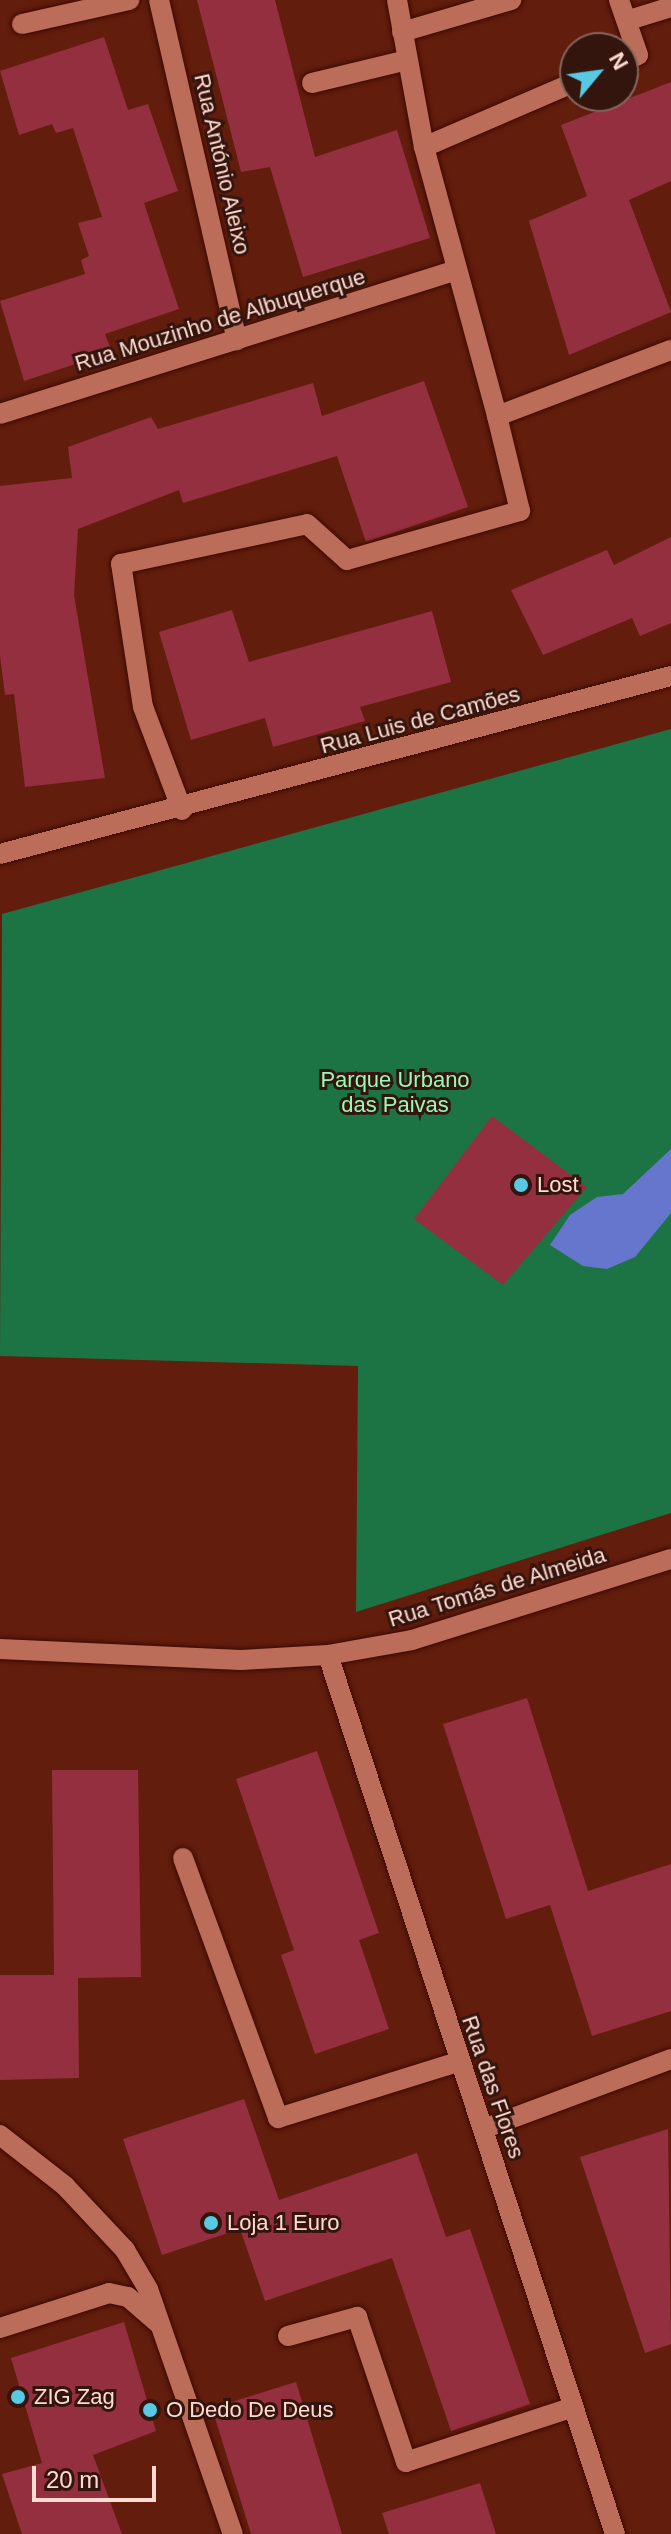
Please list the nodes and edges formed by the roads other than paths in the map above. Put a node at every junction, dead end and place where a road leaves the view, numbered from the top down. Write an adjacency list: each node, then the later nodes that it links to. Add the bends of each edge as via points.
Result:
1 (129, 0): 8 (street)
2 (159, 0): 16 (street, Rua António Aleixo)
3 (397, 0): 9 (street)
4 (511, 0): 9 (street)
5 (619, 0): 7 (street)
6 (671, 7): 7 (street)
7 (629, 20): 10 (street)
8 (22, 24)
9 (402, 32): 11 (street)
10 (632, 32)
11 (407, 60): 12 (street); 14 (street)
12 (312, 83)
13 (559, 89): 14 (street)
14 (424, 147): 15 (street)
15 (454, 271): 16 (street, Rua Mouzinho de Albuquerque); 19 (street)
16 (237, 340): 18 (street, Rua Mouzinho de Albuquerque)
17 (671, 350): 19 (street)
18 (0, 414)
19 (497, 416): 21 (street, via 520,511 347,560 307,524 121,564 143,707)
20 (671, 676): 21 (street, Rua Luis de Camões)
21 (182, 810): 22 (street, Rua Luis de Camões)
22 (0, 854)
23 (671, 1559): 25 (street, Rua Tomás de Almeida, via 412,1640)
24 (0, 1649): 25 (street, Rua Tomás de Almeida, via 241,1660)
25 (328, 1655): 28 (street, Rua das Flores)
26 (183, 1858): 28 (street, via 278,2118)
27 (671, 2059): 29 (street)
28 (458, 2062): 29 (street, Rua das Flores)
29 (483, 2129): 34 (street, Rua das Flores)
30 (0, 2135): 32 (street, via 65,2186 125,2250)
31 (0, 2328): 32 (street, via 109,2293 128,2297)
32 (167, 2331): 35 (street)
33 (288, 2336): 34 (street, via 357,2317 406,2462)
34 (573, 2407): 36 (street, Rua das Flores)
35 (233, 2534)
36 (615, 2534)

